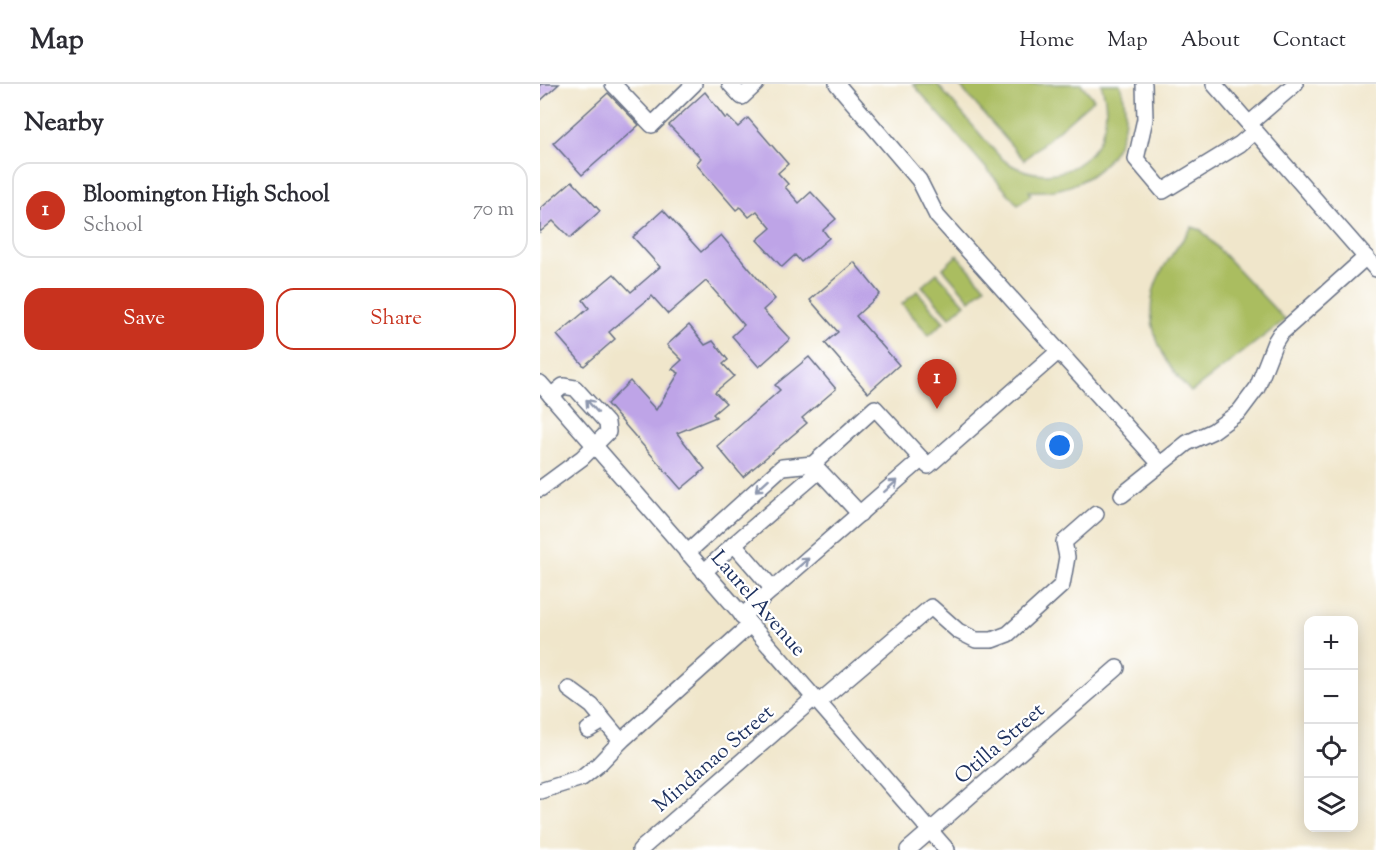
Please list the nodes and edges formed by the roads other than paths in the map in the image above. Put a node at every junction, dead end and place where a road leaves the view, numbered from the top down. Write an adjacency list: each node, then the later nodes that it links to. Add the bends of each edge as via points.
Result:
1 (613, 84): 2 (street, via 652,125)
2 (694, 84)
3 (730, 84): 4 (street, via 742,97)
4 (756, 84)
5 (837, 84): 11 (street, via 919,180 938,216)
6 (1144, 84): 9 (street, via 1145,119 1136,159 1163,191 1240,144)
7 (1214, 84): 9 (street)
8 (1295, 84): 9 (street)
9 (1252, 127): 10 (street)
10 (1371, 263): 16 (street, via 1280,334 1257,388 1239,412)
11 (1059, 351): 15 (street, via 928,466); 16 (street)
12 (540, 383): 13 (street, Laurel Avenue)
13 (551, 396): 14 (street, Laurel Avenue); 14 (street, one-way to 13, via 608,432 607,423 575,388 563,387)
14 (594, 446): 18 (street); 23 (street, Laurel Avenue)
15 (922, 459): 17 (street, via 875,408); 20 (street, one-way to 15)
16 (1160, 464): 19 (street)
17 (816, 468): 20 (street); 22 (street); 23 (street, one-way to 23, via 782,467)
18 (540, 489)
19 (1122, 495)
20 (860, 514): 25 (street, one-way to 20)
21 (1096, 514): 29 (street, Mindanao Street, via 1064,542 1067,557 1062,585 1008,634 976,640 958,631 931,607)
22 (734, 544): 24 (street); 25 (street)
23 (687, 553): 24 (street, Laurel Avenue)
24 (704, 572): 26 (street, Laurel Avenue)
25 (773, 589): 26 (street)
26 (746, 621): 29 (street, Laurel Avenue); 32 (street)
27 (1117, 668): 34 (street, Otilla Street)
28 (569, 689): 30 (street, via 592,706)
29 (816, 701): 34 (street, Laurel Avenue); 35 (street, Mindanao Street)
30 (603, 721): 31 (street); 32 (street)
31 (588, 730)
32 (621, 741): 33 (street, via 582,778)
33 (540, 790)
34 (931, 831): 36 (street, Otilla Street); 37 (street, Laurel Avenue)
35 (640, 850)
36 (908, 850)
37 (947, 850)

